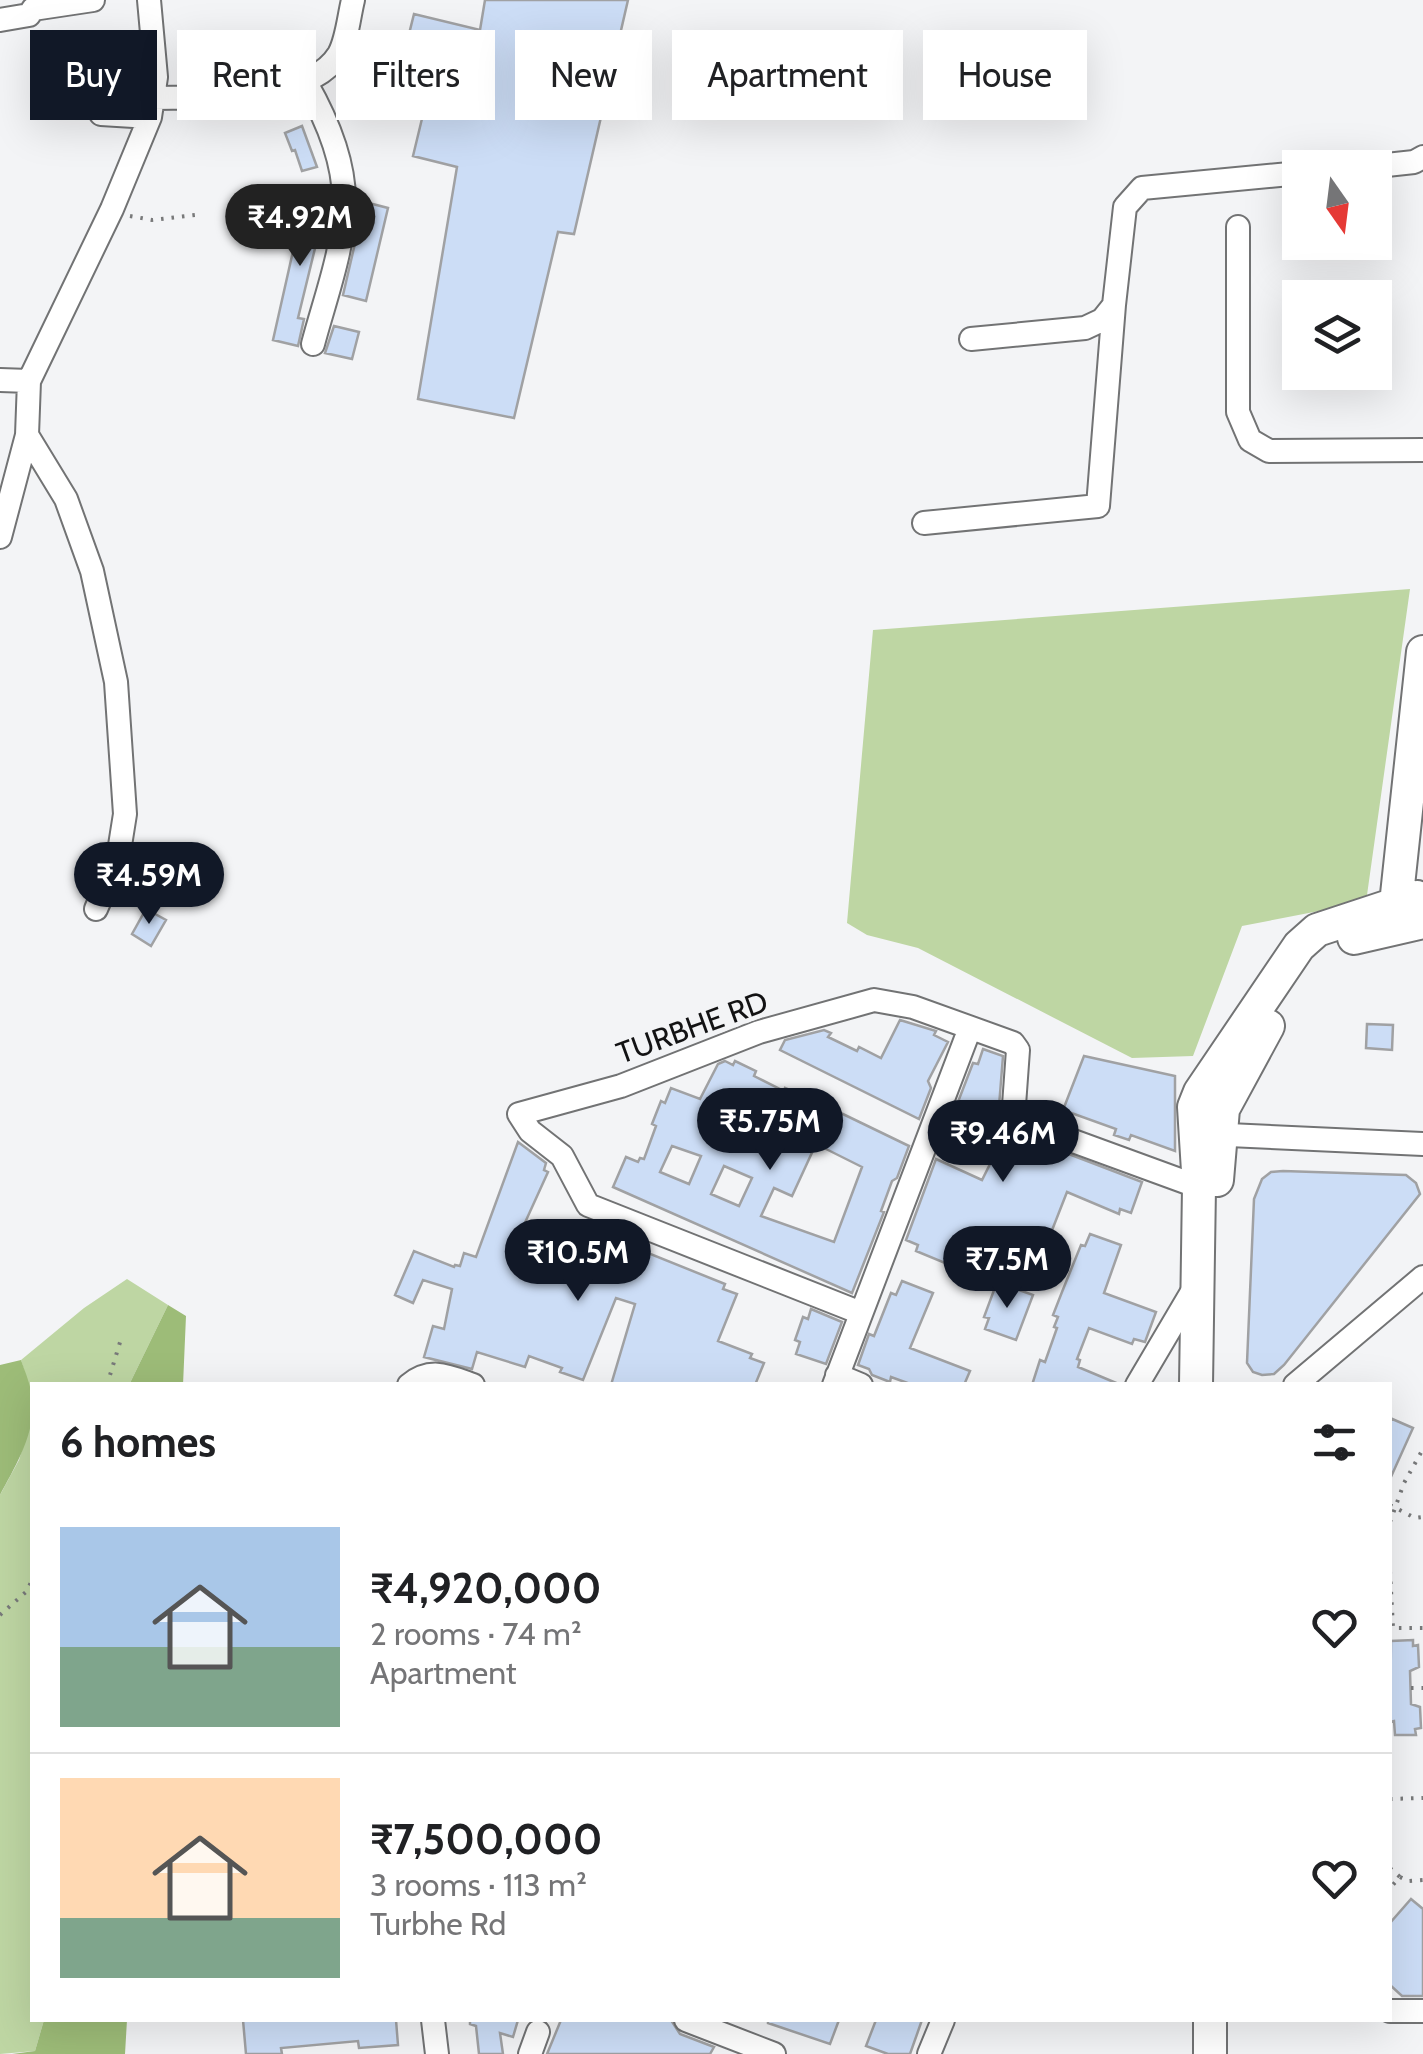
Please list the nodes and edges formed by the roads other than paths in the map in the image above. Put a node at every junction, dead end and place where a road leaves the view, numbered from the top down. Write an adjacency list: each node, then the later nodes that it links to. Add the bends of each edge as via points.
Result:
1 (93, 0): 4 (street)
2 (150, 0): 5 (street)
3 (353, 0): 6 (street, via 339,54)
4 (0, 20)
5 (152, 30)
6 (316, 74)
7 (316, 101): 15 (street, via 335,147 344,200)
8 (146, 120): 17 (street, via 112,209)
9 (1423, 156): 10 (street)
10 (1392, 164)
11 (1282, 175): 13 (street, via 1142,188 1126,207)
12 (1238, 227): 19 (street, via 1238,412 1250,440 1269,451)
13 (1114, 305): 14 (street, via 1085,328); 20 (street, via 1098,506)
14 (971, 340)
15 (313, 344)
16 (0, 380): 17 (street)
17 (29, 381): 18 (street)
18 (27, 435): 21 (street); 24 (street, via 66,499 92,571 116,682 124,814 118,858)
19 (1423, 450)
20 (924, 522)
21 (0, 537)
22 (1423, 652): 25 (street)
23 (1423, 836): 25 (street)
24 (96, 909)
25 (1415, 916): 27 (street, via 1317,930 1298,946 1200,1092 1194,1107)
26 (970, 1028): 29 (street, TURBHE RD, via 1018,1050 1013,1119); 32 (street); 32 (street, TURBHE RD, via 874,1000 520,1114 562,1156 588,1205)
27 (1207, 1134): 28 (street); 29 (street); 38 (street)
28 (1423, 1144)
29 (1199, 1187): 31 (street)
30 (1423, 1278): 39 (street)
31 (1198, 1282): 36 (street); 37 (street)
32 (861, 1313): 33 (street)
33 (836, 1380)
34 (413, 1382): 35 (street, via 441,1373)
35 (465, 1382)
36 (1139, 1382)
37 (1196, 1382)
38 (1213, 1382)
39 (1299, 1382)
40 (1392, 2011): 41 (street)
41 (1423, 2011)
42 (433, 2022): 47 (street)
43 (691, 2022): 48 (street)
44 (941, 2022): 49 (street)
45 (1195, 2022): 50 (street)
46 (1210, 2022): 51 (street)
47 (437, 2054)
48 (774, 2054)
49 (929, 2054)
50 (1195, 2054)
51 (1210, 2054)

